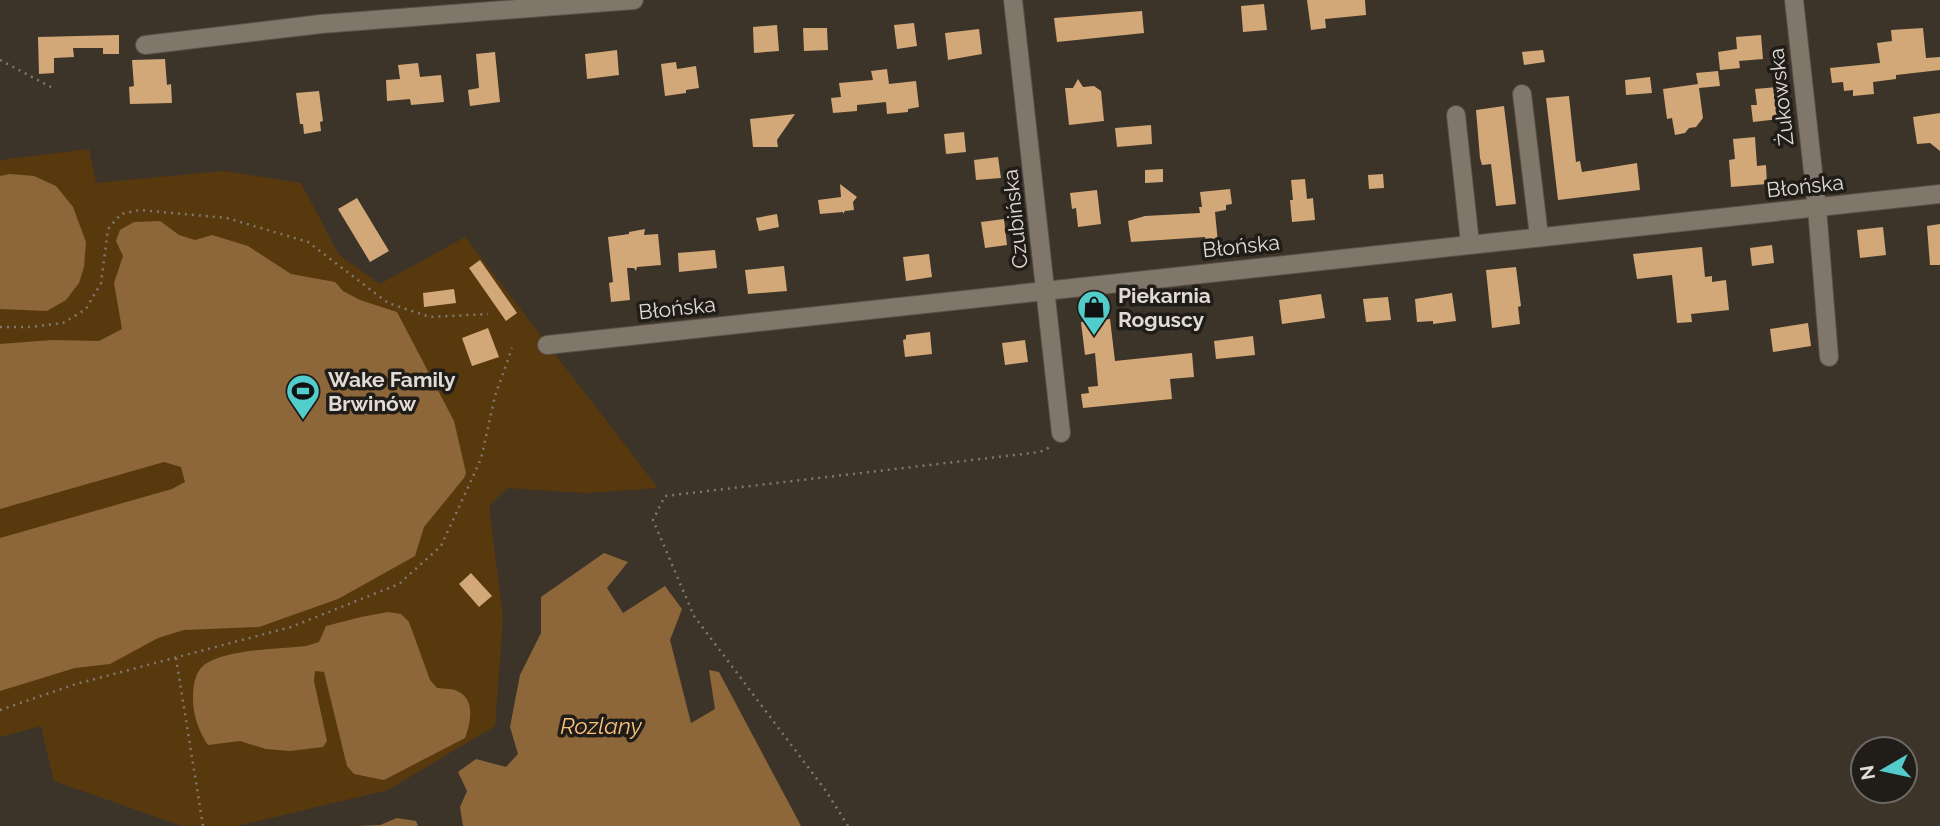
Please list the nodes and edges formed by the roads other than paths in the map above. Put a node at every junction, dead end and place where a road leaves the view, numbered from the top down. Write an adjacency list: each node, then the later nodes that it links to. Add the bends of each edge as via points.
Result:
1 (634, 0): 4 (street, via 321,24)
2 (1013, 0): 11 (street, Czubińska)
3 (1794, 0): 8 (street, Żukowska)
4 (145, 44)
5 (1522, 94): 9 (street)
6 (1456, 115): 10 (street)
7 (1940, 194): 8 (street, Błońska)
8 (1817, 208): 9 (street, Błońska); 13 (street, Żukowska)
9 (1539, 236): 10 (street, Błońska)
10 (1470, 243): 11 (street, Błońska)
11 (1046, 292): 12 (street, Błońska); 14 (street, Czubińska)
12 (547, 345)
13 (1829, 356)
14 (1061, 433)

